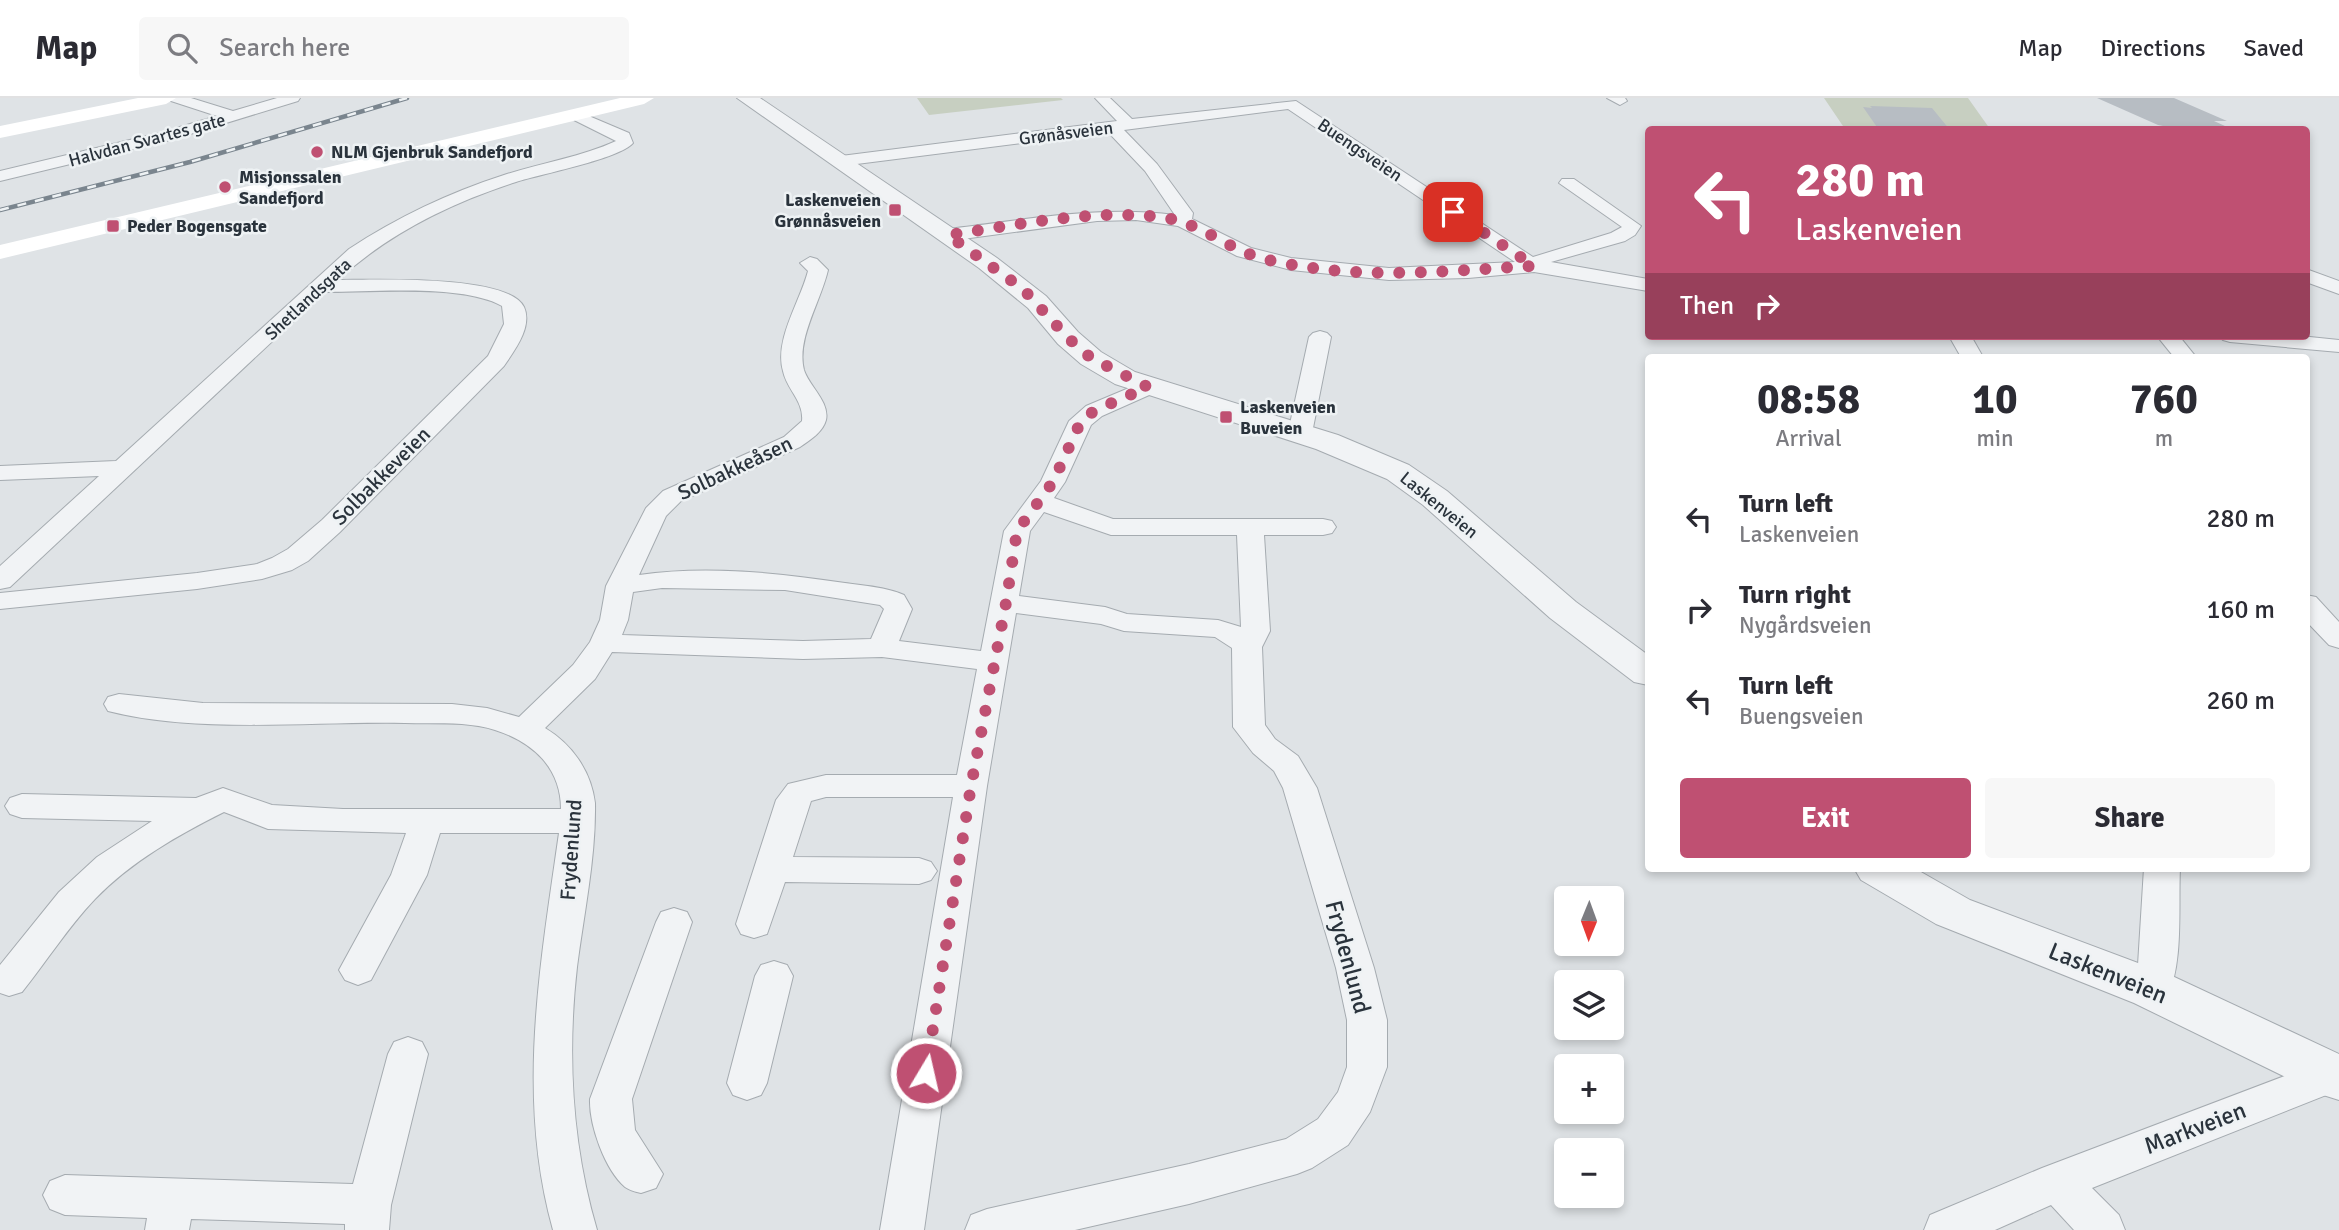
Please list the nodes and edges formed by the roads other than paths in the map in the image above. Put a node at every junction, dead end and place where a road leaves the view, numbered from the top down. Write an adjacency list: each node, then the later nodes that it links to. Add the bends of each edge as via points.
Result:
1 (176, 98): 9 (street)
2 (293, 98): 9 (street, Halvdan Svartes gate)
3 (645, 98): 8 (main road)
4 (747, 98): 12 (street, Laskenveien)
5 (1102, 98): 10 (street)
6 (151, 99): 11 (main road)
7 (1292, 104): 10 (street, Grønåsveien); 19 (street, Buengsveien)
8 (577, 116): 17 (main road); 22 (street, Shetlandsgata, via 623,136 625,143 507,178 444,203 376,239)
9 (234, 117): 13 (street, Halvdan Svartes gate)
10 (1120, 126): 12 (street, Grønåsveien); 15 (street, via 1160,176 1184,213)
11 (0, 132)
12 (841, 161): 16 (street, Laskenveien)
13 (0, 176)
14 (1568, 183): 19 (street, via 1632,226 1618,237 1541,259)
15 (1182, 221): 16 (street, via 1118,215); 19 (street, via 1244,252 1291,264 1389,274)
16 (948, 235): 29 (street, Laskenveien, via 1023,289 1091,358)
17 (0, 252)
18 (810, 263): 37 (street, Solbakkeåsen, via 818,270 792,369 814,403 813,424 807,434 792,442 672,496 655,513)
19 (1534, 266): 21 (street)
20 (2310, 277): 23 (street)
21 (1645, 284)
22 (322, 286): 31 (street, Shetlandsgata); 38 (street, Solbakkeveien, via 489,292 510,301 515,310 513,332 506,348 478,379 331,526 282,565 197,581)
23 (2339, 288)
24 (1320, 337): 30 (street)
25 (2171, 340): 28 (street)
26 (2274, 340): 27 (street)
27 (2339, 346)
28 (2183, 354)
29 (1148, 387): 30 (street, Laskenveien); 33 (street, via 1081,421 1053,482)
30 (1300, 433): 46 (street, Laskenveien, via 1398,472 1435,498 1563,610)
31 (125, 468): 32 (street); 36 (street, Shetlandsgata)
32 (0, 473)
33 (1038, 500): 35 (street, via 1111,527); 39 (street, via 1017,531)
34 (1323, 527): 35 (street)
35 (1250, 529): 43 (street, Frydenlund, via 1256,631)
36 (0, 581)
37 (620, 586): 42 (street, Solbakkeåsen); 44 (street, via 662,580 785,582 887,598 898,609)
38 (0, 601)
39 (1006, 603): 43 (street, via 1124,622 1219,629); 45 (street)
40 (2310, 607): 41 (street)
41 (2339, 639)
42 (604, 643): 44 (street); 48 (street, Solbakkeåsen, via 584,672)
43 (1247, 645): 74 (street, Frydenlund, via 1249,727 1287,764 1300,788 1355,968 1367,1020 1367,1067 1355,1100 1333,1132 1297,1154)
44 (882, 648): 45 (street)
45 (993, 662): 49 (street)
46 (1645, 671)
47 (119, 705): 48 (street, Frydenlund, via 208,715 447,714)
48 (524, 729): 52 (street, Frydenlund, via 543,739 565,764 576,785)
49 (971, 786): 54 (street, via 826,786 800,792 793,800); 73 (street)
50 (22, 806): 51 (street)
51 (200, 810): 53 (street, via 223,799 268,817); 62 (street, via 95,878)
52 (578, 821): 53 (street); 72 (street, Frydenlund, via 556,982 553,1071 557,1154)
53 (426, 823): 60 (street, via 409,875)
54 (771, 869): 55 (street); 59 (street)
55 (919, 871)
56 (1884, 872): 63 (street, Laskenveien, via 1953,912)
57 (2162, 872): 63 (street)
58 (674, 922): 67 (street, via 609,1113 621,1147)
59 (754, 924)
60 (358, 970)
61 (774, 976): 66 (street)
62 (9, 981)
63 (2152, 989): 65 (street, Laskenveien)
64 (408, 1054): 71 (street)
65 (2335, 1076): 68 (street, Markveien)
66 (747, 1083)
67 (641, 1174)
68 (2057, 1182): 75 (street, Markveien); 76 (street)
69 (65, 1195): 70 (street)
70 (169, 1214): 71 (street)
71 (368, 1218)
72 (575, 1230)
73 (902, 1230)
74 (987, 1230)
75 (1946, 1230)
76 (2103, 1230)

